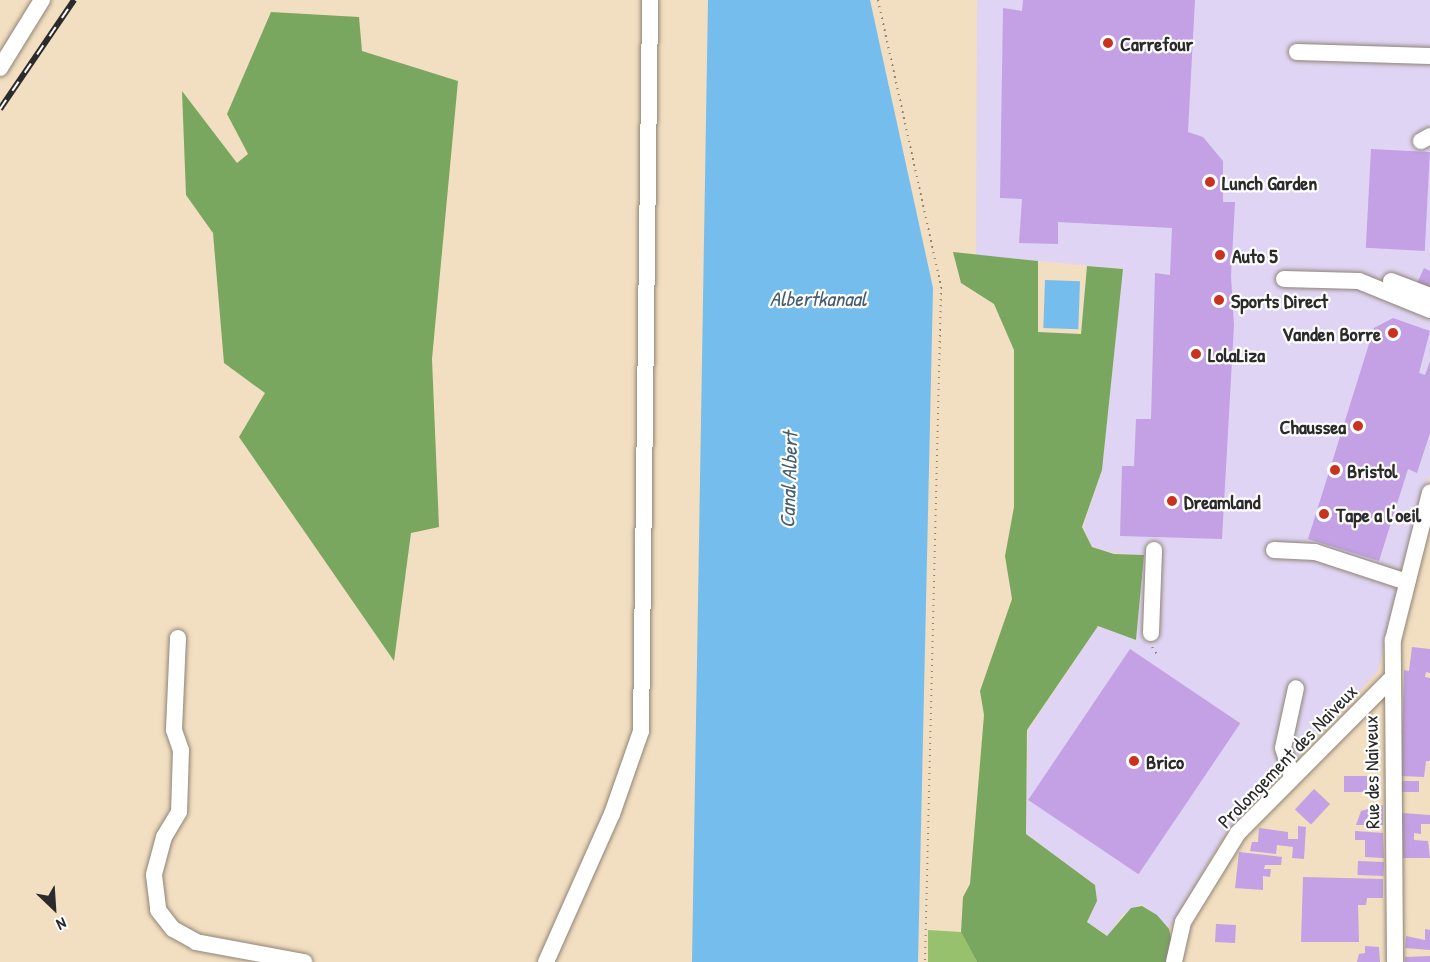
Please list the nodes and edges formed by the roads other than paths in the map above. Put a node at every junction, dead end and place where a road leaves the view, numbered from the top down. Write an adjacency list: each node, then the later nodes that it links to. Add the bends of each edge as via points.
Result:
1 (42, 0): 5 (street)
2 (651, 0): 22 (street, via 641,731 612,814)
3 (1297, 52): 4 (street)
4 (1430, 56)
5 (0, 68)
6 (1284, 279): 8 (street, via 1359,281)
7 (1394, 280): 8 (street); 9 (street, via 1409,276); 10 (street)
8 (1373, 285): 11 (street)
9 (1430, 285)
10 (1430, 296)
11 (1430, 310)
12 (1430, 493): 15 (street, Rue des Naiveux)
13 (1274, 549): 15 (street, via 1315,552)
14 (1154, 550): 16 (street)
15 (1407, 582): 18 (street, Rue des Naiveux, via 1393,640)
16 (1151, 633)
17 (178, 638): 21 (street, via 174,730 181,750 178,812 164,837 154,875 158,910 173,929 196,942)
18 (1390, 680): 20 (street, Prolongement des Naiveux); 24 (street, Rue des Naiveux)
19 (1296, 688): 20 (street, via 1283,748)
20 (1292, 777): 23 (street, Prolongement des Naiveux, via 1238,833 1183,922)
21 (304, 962)
22 (546, 962)
23 (1174, 962)
24 (1395, 962)

